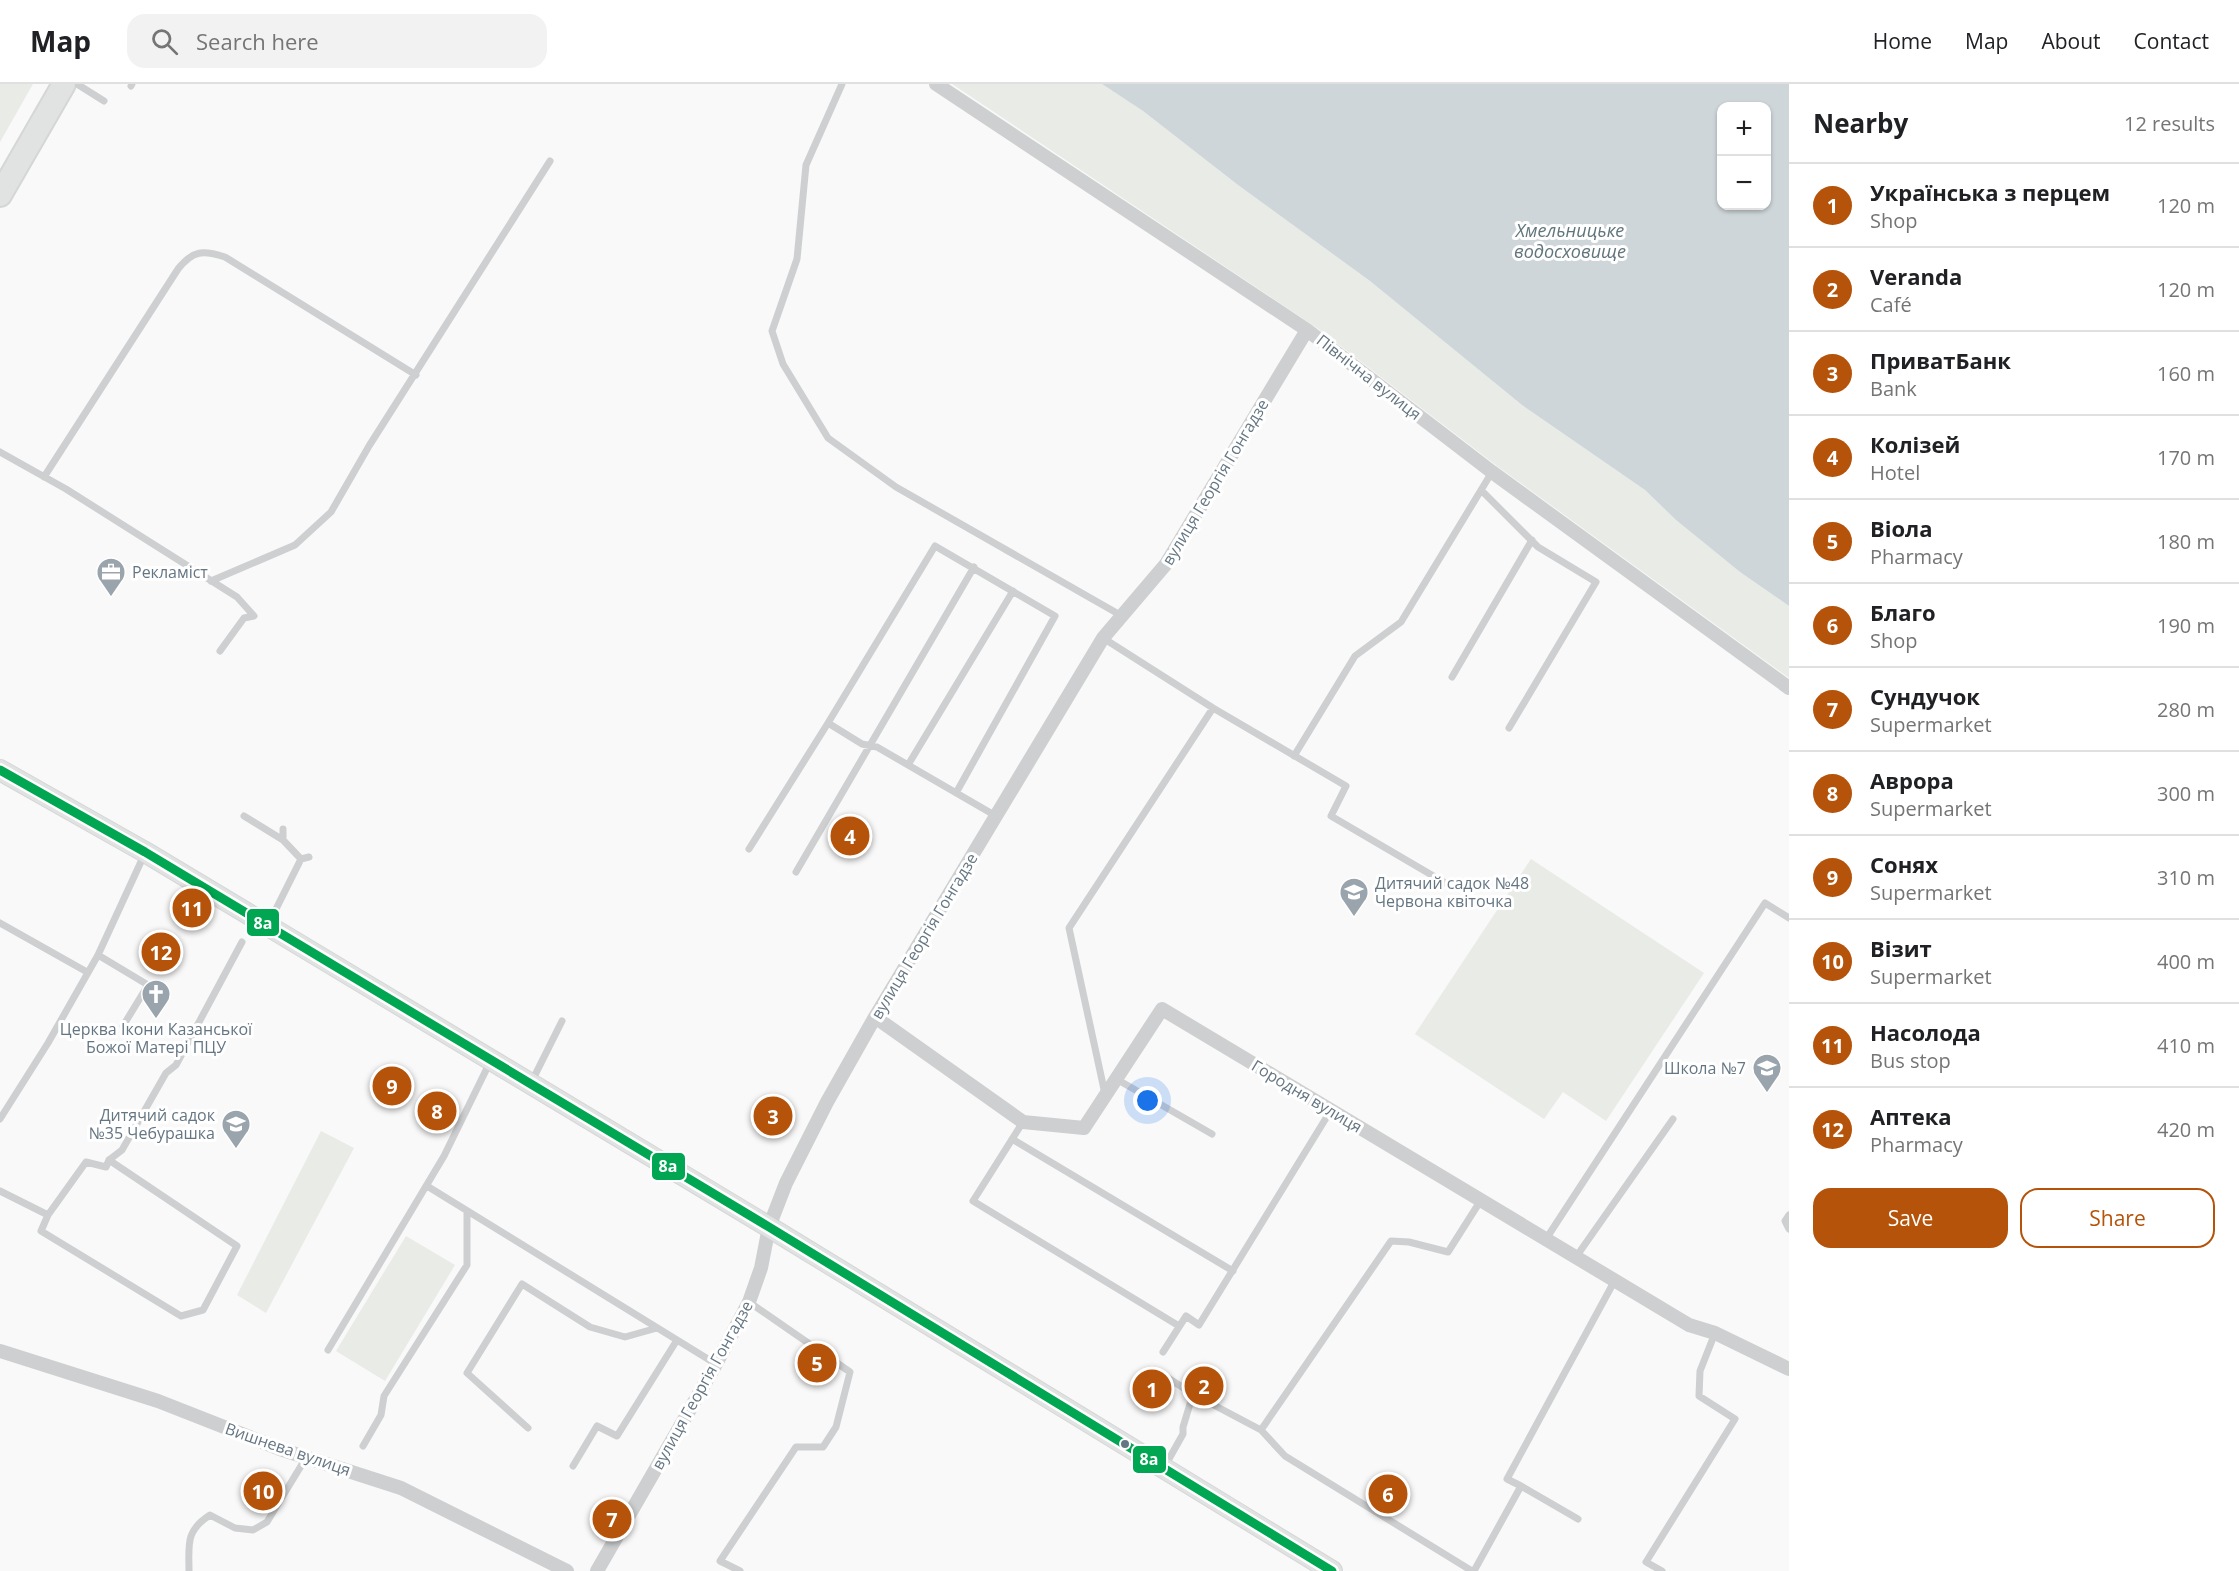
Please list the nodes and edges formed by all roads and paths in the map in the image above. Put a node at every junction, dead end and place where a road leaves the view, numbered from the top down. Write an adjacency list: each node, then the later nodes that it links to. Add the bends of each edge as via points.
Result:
1 (64, 84): 7 (main road)
2 (77, 84): 5 (lane)
3 (842, 84): 18 (lane, via 806,165 797,259 772,331 783,364 828,438 896,487)
4 (936, 84): 8 (street, Північна вулиця)
5 (104, 101)
6 (550, 161): 9 (lane)
7 (0, 195)
8 (1307, 330): 11 (street, Північна вулиця); 18 (street, вулиця Георгія Гонгадзе, via 1166,564)
9 (416, 375): 12 (lane, via 225,257 202,252 188,256 178,269); 16 (lane, via 331,512 294,545)
10 (0, 452): 12 (lane)
11 (1492, 472): 13 (lane); 22 (street, Північна вулиця)
12 (44, 477): 16 (lane)
13 (1481, 490): 14 (lane); 27 (lane, via 1401,622 1355,656)
14 (1532, 540): 21 (lane); 25 (lane, via 1596,582)
15 (974, 567): 17 (lane); 24 (lane, via 935,546); 26 (lane)
16 (211, 581): 20 (lane, via 237,597 254,616 244,618)
17 (1013, 591): 28 (lane); 30 (lane, via 1055,616)
18 (1122, 616): 19 (street, вулиця Георгія Гонгадзе)
19 (1104, 638): 23 (lane); 32 (street, вулиця Георгія Гонгадзе)
20 (220, 651)
21 (1452, 677)
22 (1789, 688)
23 (1213, 708): 27 (lane); 51 (lane, via 1069,928)
24 (828, 723): 26 (lane); 35 (lane)
25 (1509, 728)
26 (870, 746): 28 (lane); 37 (lane)
27 (1294, 756): 38 (lane, via 1346,786 1331,816)
28 (908, 765): 30 (lane)
29 (0, 770): 36 (main road)
30 (956, 793): 32 (lane)
31 (244, 816): 34 (lane)
32 (996, 816): 45 (street, вулиця Георгія Гонгадзе)
33 (283, 829): 34 (lane)
34 (283, 840): 41 (lane, via 305,858)
35 (748, 849)
36 (145, 852): 41 (main road); 43 (lane)
37 (796, 872)
38 (1447, 884)
39 (1789, 918): 67 (lane, via 1765,903)
40 (0, 923): 44 (lane)
41 (268, 926): 48 (main road)
42 (242, 942): 58 (lane, via 176,1065 166,1073 122,1150)
43 (98, 955): 44 (lane); 47 (lane, via 148,985)
44 (87, 972): 53 (lane)
45 (875, 1017): 55 (street, Городня вулиця); 65 (street, вулиця Георгія Гонгадзе, via 826,1102 786,1183)
46 (562, 1021): 50 (lane)
47 (123, 1026)
48 (491, 1060): 50 (main road); 59 (lane)
49 (1118, 1080): 51 (street, Городня вулиця); 52 (street, Городня вулиця, via 1162,1009); 56 (lane)
50 (531, 1084): 65 (main road)
51 (1106, 1097): 55 (street, Городня вулиця, via 1084,1128)
52 (1331, 1110): 61 (street, Городня вулиця); 69 (lane)
53 (0, 1119)
54 (1673, 1119): 68 (lane)
55 (1023, 1122): 57 (lane)
56 (1212, 1134)
57 (1012, 1139): 69 (lane); 72 (lane, via 973,1201)
58 (109, 1160): 63 (lane, via 106,1167 86,1162); 63 (lane, via 237,1246 202,1310 181,1316 41,1231)
59 (427, 1186): 62 (lane); 76 (lane)
60 (0, 1191): 63 (lane)
61 (1481, 1200): 67 (street, Городня вулиця); 84 (lane, via 1449,1252 1391,1241)
62 (467, 1211): 73 (lane); 85 (lane, via 467,1265 384,1396 381,1415)
63 (48, 1215)
64 (1789, 1215): 66 (lane, via 1785,1221)
65 (770, 1227): 71 (street, вулиця Георгія Гонгадзе); 88 (main road)
66 (1789, 1229)
67 (1546, 1239): 68 (street, Городня вулиця)
68 (1576, 1257): 70 (street, Городня вулиця)
69 (1233, 1271): 72 (lane, via 1199,1325 1186,1316)
70 (1615, 1280): 74 (street, Городня вулиця, via 1689,1325); 89 (lane, via 1507,1479)
71 (748, 1302): 79 (street, вулиця Георгія Гонгадзе); 94 (lane, via 850,1372 836,1427 823,1446 796,1446 720,1561)
72 (1179, 1326): 78 (lane)
73 (657, 1329): 75 (lane); 83 (lane, via 625,1337 590,1327 522,1284 467,1373)
74 (1715, 1333): 80 (street, Городня вулиця); 97 (lane, via 1700,1371 1699,1396 1735,1419 1646,1562)
75 (677, 1340): 79 (lane); 87 (lane, via 617,1436 597,1426)
76 (328, 1350)
77 (0, 1351): 86 (street, Вишнева вулиця, via 158,1401)
78 (1163, 1352)
79 (716, 1364): 93 (street, вулиця Георгія Гонгадзе)
80 (1789, 1368)
81 (1168, 1378): 82 (lane)
82 (1193, 1394): 84 (lane); 88 (lane, via 1183,1434)
83 (528, 1428)
84 (1261, 1431): 96 (lane, via 1285,1456)
85 (363, 1446)
86 (307, 1456): 91 (lane, via 267,1522 253,1530 235,1528 210,1515 201,1521 190,1536); 92 (street, Вишнева вулиця, via 401,1488)
87 (573, 1466)
88 (1164, 1468): 95 (main road)
89 (1521, 1486): 90 (lane); 96 (lane)
90 (1578, 1519)
91 (189, 1571)
92 (565, 1571)
93 (597, 1571)
94 (740, 1571)
95 (1332, 1571)
96 (1473, 1571)
97 (1662, 1571)

